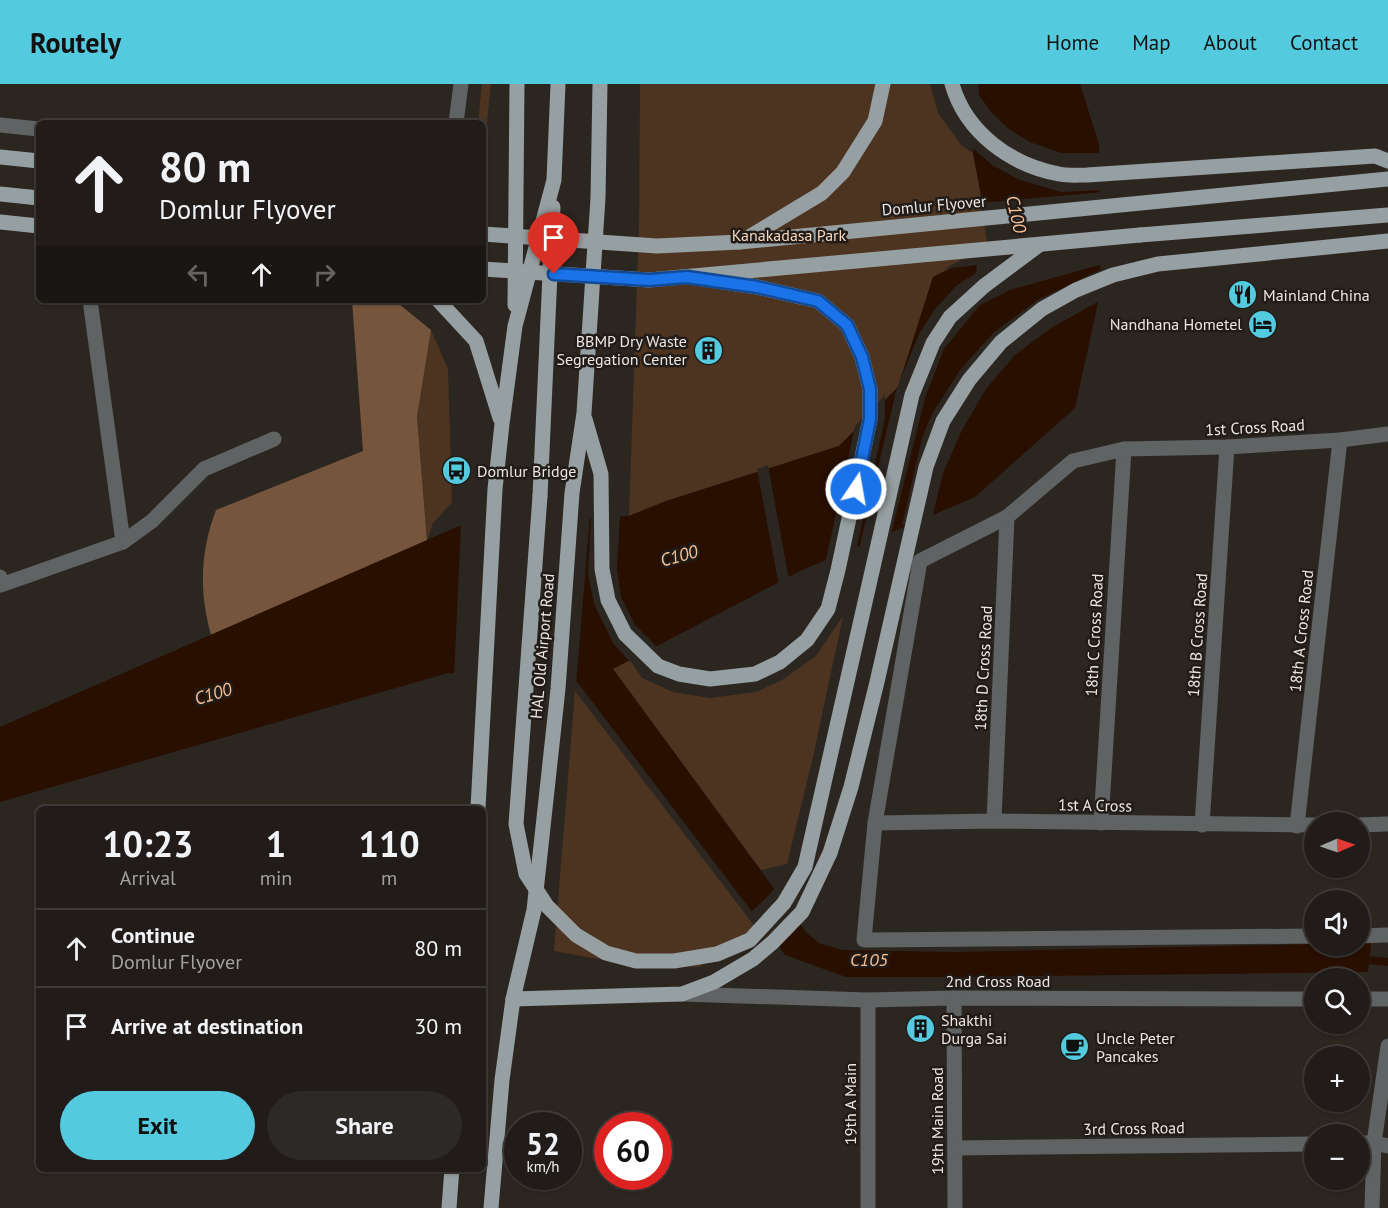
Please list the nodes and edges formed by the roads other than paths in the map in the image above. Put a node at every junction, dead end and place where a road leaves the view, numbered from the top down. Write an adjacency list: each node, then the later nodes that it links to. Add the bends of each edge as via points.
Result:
1 (461, 84): 7 (street)
2 (517, 84): 28 (main road)
3 (558, 84): 14 (main road)
4 (600, 84): 29 (main road, HAL Old Airport Road, via 598,198)
5 (883, 84): 22 (main road, via 875,121 843,172 822,193)
6 (952, 84): 12 (main road, via 957,101 976,129 998,149 1022,164 1061,175 1375,156)
7 (456, 120)
8 (0, 125): 9 (street)
9 (36, 129)
10 (0, 157): 11 (main road)
11 (36, 161)
12 (1388, 161)
13 (1388, 179): 22 (main road, Domlur Flyover)
14 (554, 180): 23 (main road, bridge, via 540,496 516,824 526,874 548,906 576,935 606,953 636,960 674,961 717,954 750,940 784,903 805,867 912,395 933,343 950,317); 28 (main road)
15 (0, 194): 16 (main road)
16 (36, 198)
17 (1388, 215): 23 (main road, bridge)
18 (0, 222): 19 (main road)
19 (36, 226)
20 (486, 234): 22 (main road, Domlur Flyover, bridge, via 657,246)
21 (1388, 241): 51 (main road, via 1158,264 1113,275 1042,309 1001,342 969,380 943,421 926,467 851,787 830,853 802,912 753,959 714,982)
22 (740, 242)
23 (1039, 245): 25 (main road, bridge)
24 (486, 269): 25 (main road, bridge, via 649,280)
25 (687, 277): 29 (main road, bridge, via 818,301 847,325 862,357 870,389 870,419 828,609 807,640 780,662 755,674 710,679 658,666 625,634 608,600 602,569 601,474)
26 (90, 303): 37 (street)
27 (441, 303): 30 (main road, via 476,341)
28 (514, 326): 30 (main road)
29 (584, 413): 53 (main road, HAL Old Airport Road, via 572,492 558,689 534,910)
30 (502, 424): 39 (main road)
31 (1388, 434): 33 (street, 1st Cross Road)
32 (274, 439): 37 (street, via 204,469 152,520)
33 (1340, 440): 34 (street, 1st Cross Road); 46 (street, 18th A Cross Road)
34 (1227, 447): 35 (street, 1st Cross Road); 44 (street, 18th B Cross Road)
35 (1124, 449): 36 (street, 1st Cross Road, via 1073,461); 42 (street, 18th C Cross Road)
36 (1007, 517): 40 (street, 18th D Cross Road); 41 (street, 1st Cross Road, via 920,561)
37 (123, 542): 38 (street, via 1,585)
38 (0, 577)
39 (478, 806)
40 (994, 821): 41 (street, 1st A Cross); 42 (street, 1st A Cross)
41 (875, 823): 49 (street, via 864,940)
42 (1101, 823): 44 (street, 1st A Cross)
43 (1388, 824): 45 (street)
44 (1202, 825): 46 (street, 1st A Cross)
45 (1370, 825)
46 (1297, 826): 47 (street, 1st A Cross)
47 (1304, 826)
48 (1388, 935): 50 (street)
49 (1304, 936)
50 (1370, 936)
51 (682, 994): 53 (main road); 57 (street, 2nd Cross Road)
52 (954, 998): 54 (street, 2nd Cross Road); 57 (street, 2nd Cross Road); 61 (street, 19th Main Road)
53 (513, 999): 64 (main road, HAL Old Airport Road)
54 (1304, 999)
55 (1370, 999): 56 (street)
56 (1388, 999)
57 (868, 1000): 65 (street, 19th A Main)
58 (1388, 1046): 60 (street)
59 (1304, 1144): 61 (street, 3rd Cross Road)
60 (1374, 1144): 67 (street)
61 (955, 1148): 66 (street, 19th Main Road)
62 (452, 1172): 63 (main road)
63 (449, 1208)
64 (491, 1208)
65 (868, 1208)
66 (955, 1208)
67 (1372, 1208)

